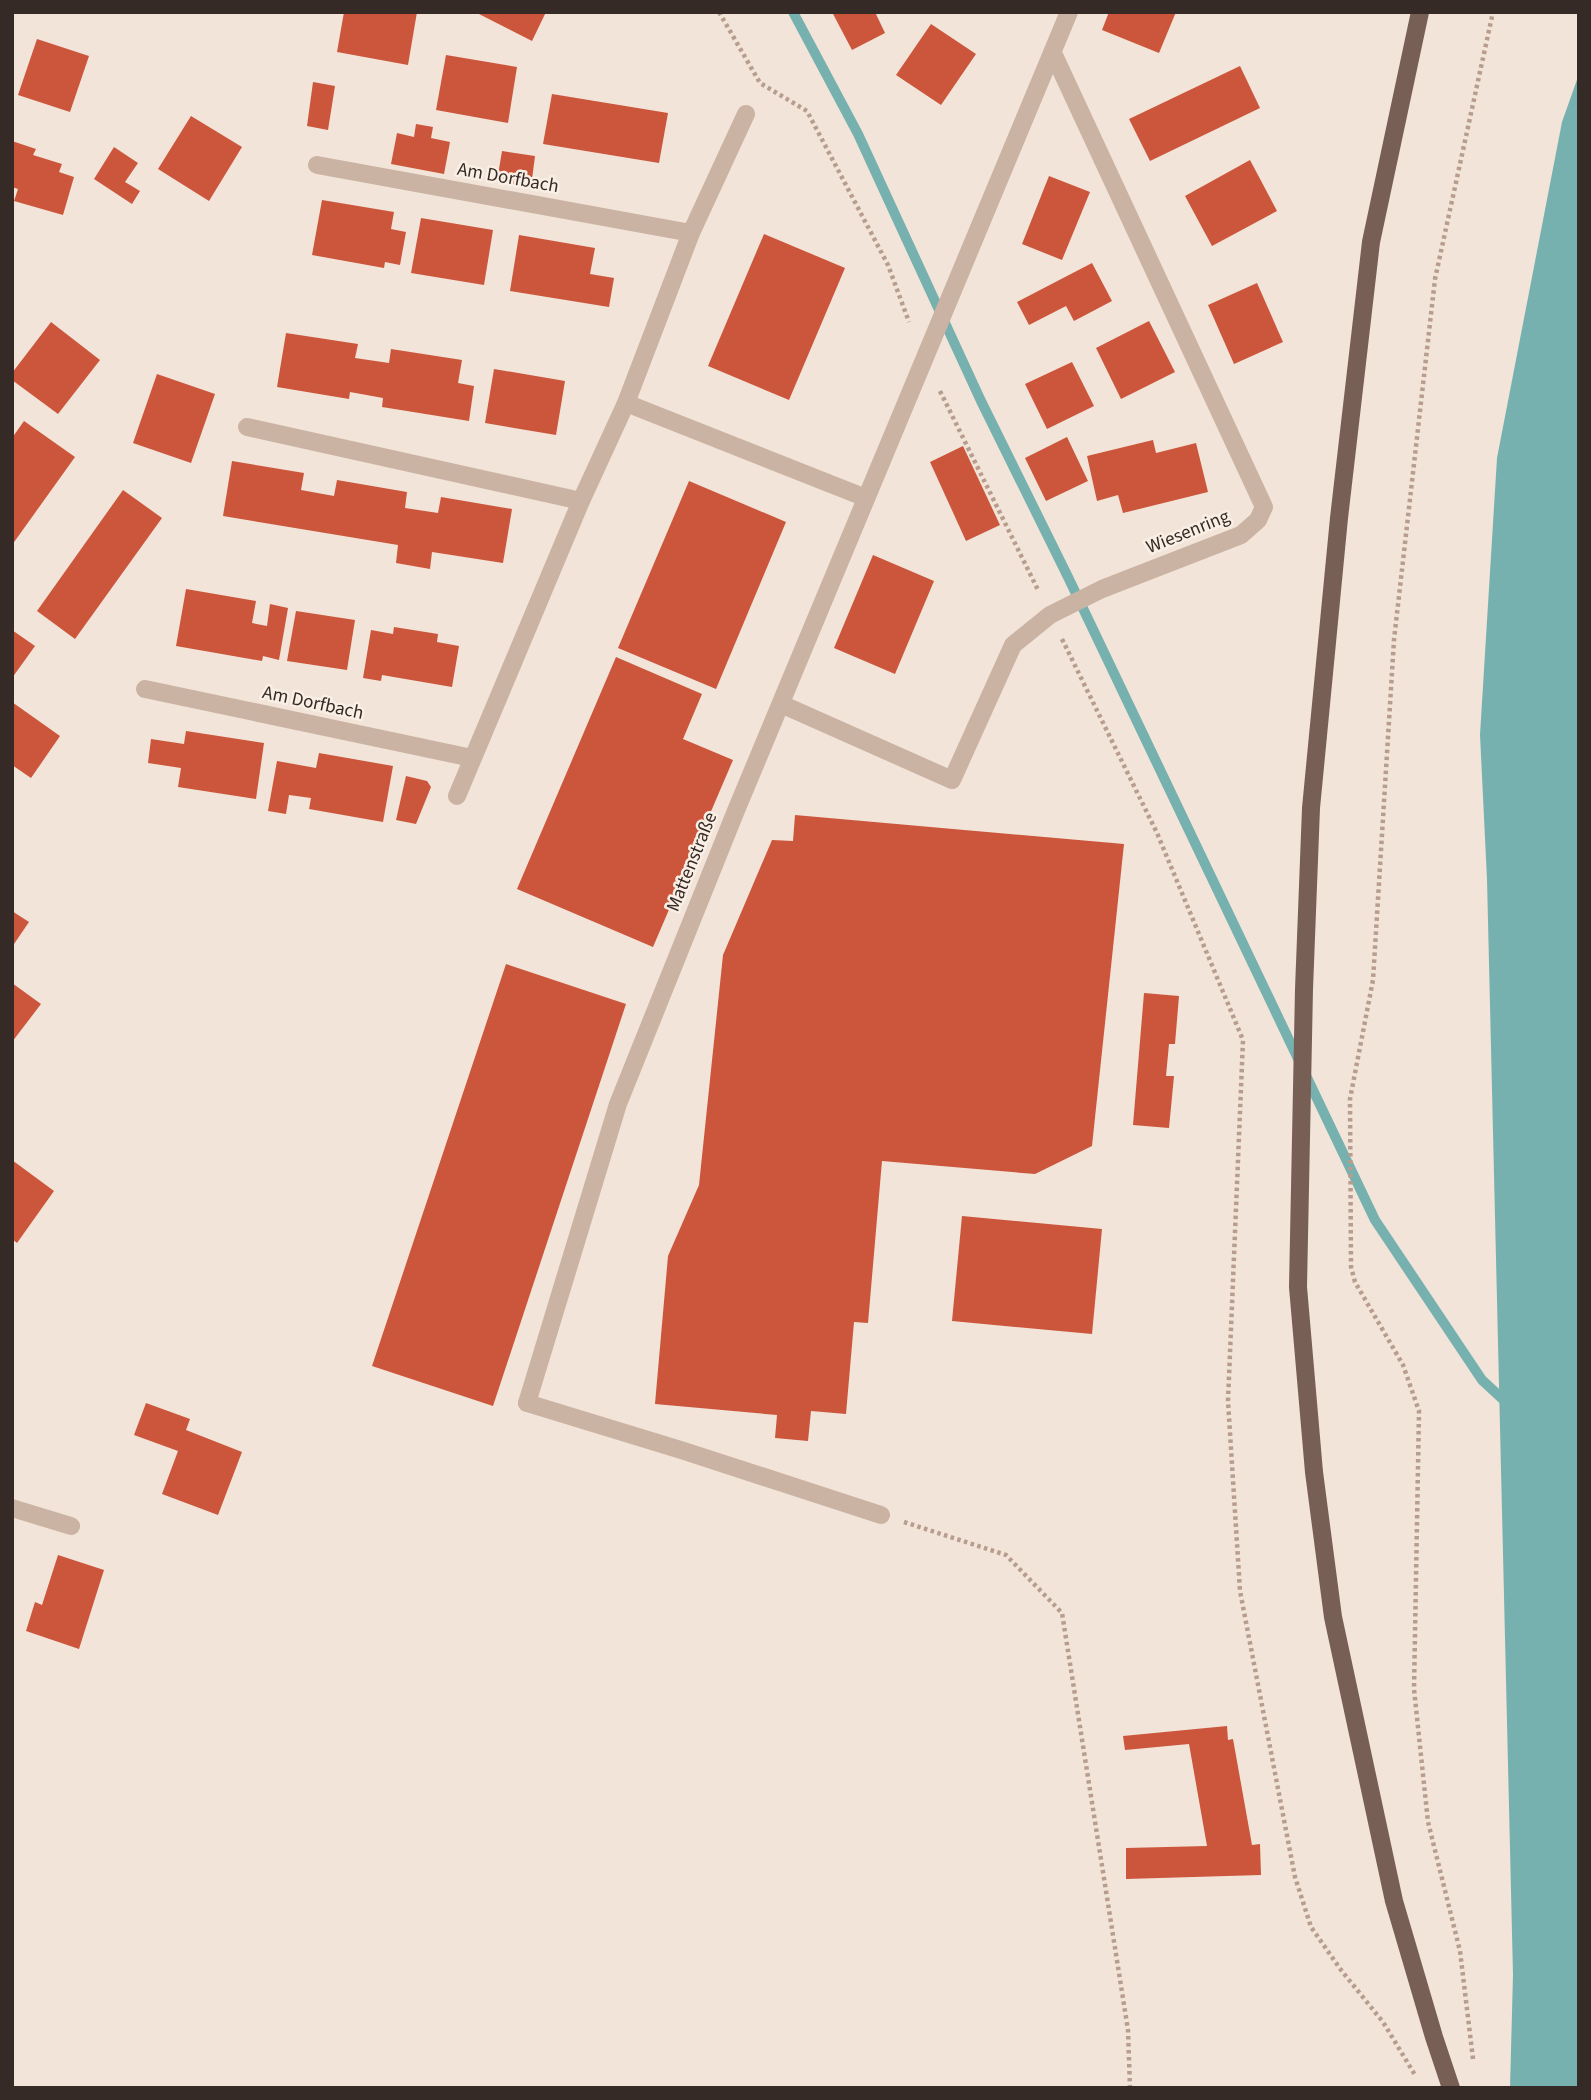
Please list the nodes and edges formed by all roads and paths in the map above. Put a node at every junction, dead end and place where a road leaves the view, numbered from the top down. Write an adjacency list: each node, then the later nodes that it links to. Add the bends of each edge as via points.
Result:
1 (719, 12): 9 (path, via 760,83 807,111 888,265)
2 (1069, 12): 5 (street)
3 (1420, 12): 25 (main road, via 1371,242 1311,808 1298,1287 1314,1472 1333,1617 1394,1900)
4 (1493, 12): 22 (path, via 1435,279 1394,640 1373,980 1350,1099 1349,1248 1354,1282 1404,1364 1419,1411 1414,1689 1428,1822 1461,1951)
5 (1053, 53): 9 (street); 14 (street, Wiesenring, via 1264,507 1258,520 1241,535 1102,589)
6 (746, 114): 8 (street)
7 (317, 164): 8 (street, Am Dorfbach)
8 (691, 233): 10 (street)
9 (926, 355): 12 (street, Mattenstraße); 14 (path)
10 (626, 402): 12 (street); 13 (street)
11 (247, 427): 13 (street)
12 (866, 498): 16 (street, Mattenstraße)
13 (581, 500): 17 (street)
14 (1056, 612): 16 (street, Wiesenring, via 1013,645 952,780); 23 (path, via 1157,833 1243,1040 1228,1401 1240,1591 1295,1877 1311,1927 1383,2022)
15 (145, 689): 17 (street, Am Dorfbach)
16 (781, 704): 20 (street, Mattenstraße, via 618,1104 527,1403)
17 (472, 758): 18 (street)
18 (457, 796)
19 (12, 1508): 21 (street)
20 (881, 1515): 24 (path, via 1006,1555 1062,1613 1128,2030)
21 (71, 1527)
22 (1473, 2060)
23 (1416, 2077)
24 (1130, 2088)
25 (1451, 2088)

